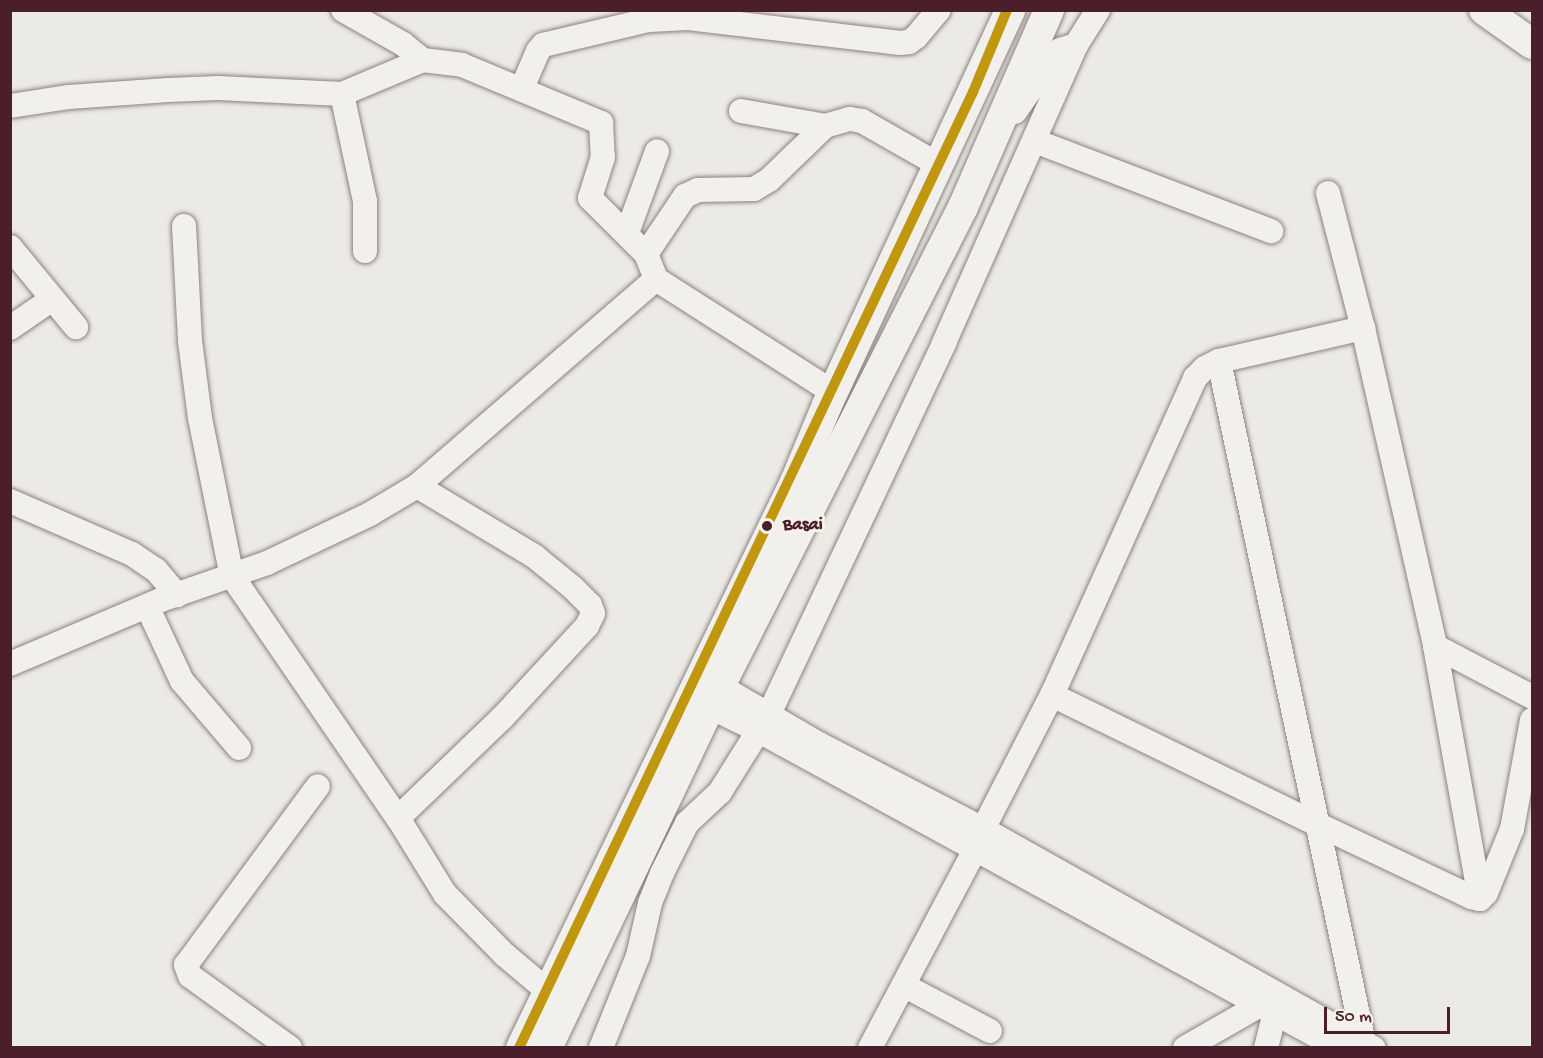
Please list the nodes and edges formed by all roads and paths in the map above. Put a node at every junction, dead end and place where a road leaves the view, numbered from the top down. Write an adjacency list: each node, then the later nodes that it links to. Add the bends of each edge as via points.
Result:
1 (343, 10): 9 (street)
2 (939, 10): 10 (street, via 916,37 901,43 688,18 649,20 543,45)
3 (1010, 10): 17 (main road)
4 (1049, 10): 19 (main road)
5 (1098, 10): 8 (street)
6 (1484, 10): 7 (main road)
7 (1533, 44)
8 (1076, 45): 15 (street); 19 (street, via 1060,50 1030,90 1000,135)
9 (423, 60): 10 (street, via 462,65); 11 (street)
10 (522, 88): 22 (street, via 600,123 603,157 590,198)
11 (342, 94): 12 (street, via 178,89 69,97); 24 (street, via 365,201)
12 (10, 106)
13 (741, 111): 14 (street)
14 (825, 126): 17 (street, via 850,119 862,121); 25 (street, via 769,180 754,189 698,190 685,196)
15 (1035, 141): 21 (street); 44 (street)
16 (657, 151): 22 (street)
17 (939, 165): 32 (main road)
18 (1328, 193): 30 (street)
19 (963, 207): 40 (main road)
20 (184, 226): 35 (street, via 190,341 200,418)
21 (1271, 231)
22 (627, 233): 25 (street)
23 (10, 247): 27 (street)
24 (365, 251)
25 (646, 254): 26 (street)
26 (656, 279): 32 (street); 33 (street)
27 (52, 299): 28 (street); 29 (street)
28 (76, 327)
29 (10, 328)
30 (1363, 328): 31 (street); 38 (street)
31 (1219, 361): 41 (street, via 1195,378); 48 (street)
32 (833, 392): 40 (main road)
33 (417, 486): 35 (street, via 370,514); 47 (street, via 534,555 572,587 593,613 587,626 503,717)
34 (10, 501): 36 (street, via 132,554 156,570)
35 (232, 576): 36 (street); 47 (street)
36 (177, 595): 37 (street)
37 (147, 606): 39 (street); 45 (street, via 182,681)
38 (1435, 646): 42 (street); 50 (street)
39 (10, 664)
40 (705, 692): 44 (street); 52 (main road); 58 (main road)
41 (1052, 695): 48 (street); 49 (street)
42 (1533, 697)
43 (1533, 720): 50 (street, via 1512,830)
44 (764, 723): 49 (street); 59 (street, via 720,792 695,814 679,838 650,903 638,956)
45 (239, 748)
46 (318, 786): 56 (street, via 186,965 190,976)
47 (398, 818): 52 (street, via 446,894 505,955)
48 (1319, 825): 50 (street); 55 (street)
49 (979, 840): 51 (street); 53 (street); 55 (street)
50 (1480, 899)
51 (905, 986): 54 (street); 60 (street)
52 (549, 992): 57 (main road)
53 (1267, 1009): 61 (street); 62 (street); 63 (street)
54 (990, 1031)
55 (1369, 1045)
56 (290, 1047)
57 (521, 1047)
58 (547, 1047)
59 (601, 1047)
60 (870, 1047)
61 (1185, 1047)
62 (1266, 1047)
63 (1339, 1047)

